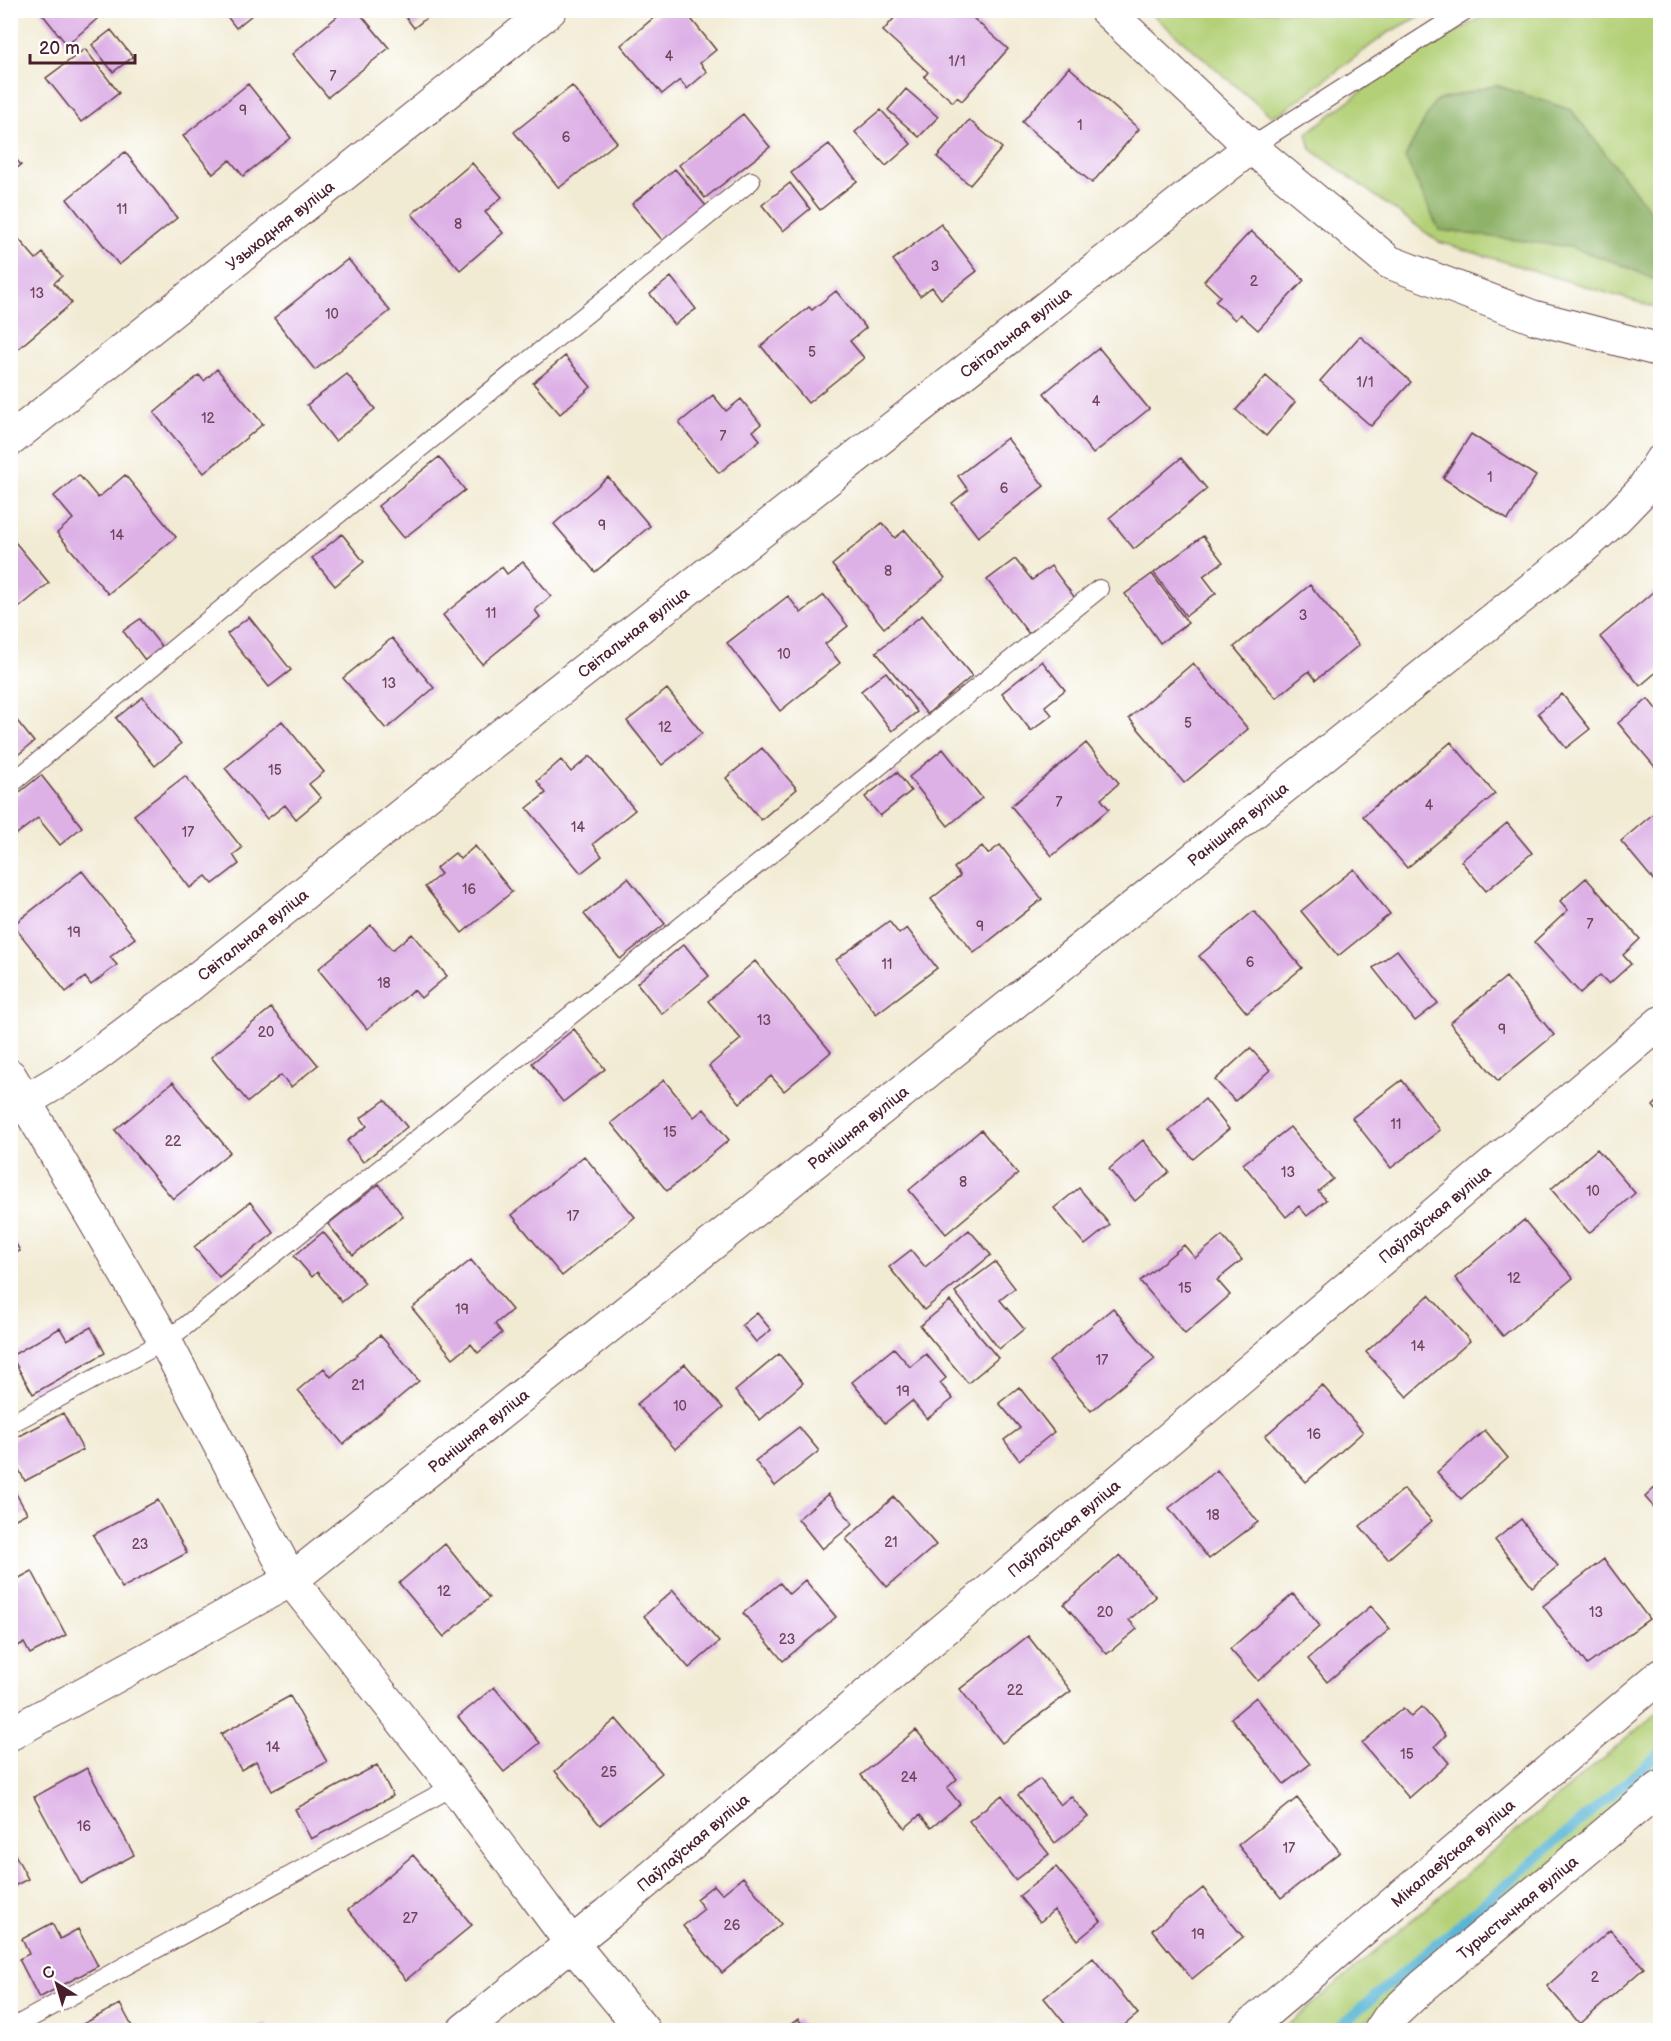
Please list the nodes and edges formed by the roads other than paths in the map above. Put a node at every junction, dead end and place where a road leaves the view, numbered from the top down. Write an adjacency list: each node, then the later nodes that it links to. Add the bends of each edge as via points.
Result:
1 (550, 10): 7 (street, Узыходняя вуліца)
2 (1106, 10): 4 (street)
3 (1466, 10): 4 (lane)
4 (1251, 147): 6 (street, via 1389,262 1533,316); 12 (street, Світальная вуліца, via 503,734 182,992 74,1072)
5 (751, 181): 10 (lane)
6 (1660, 350)
7 (10, 440)
8 (1660, 462): 15 (street, Ранішняя вуліца, via 1642,491 1578,552)
9 (1099, 589): 13 (lane)
10 (10, 785)
11 (1660, 1023): 20 (street, Паўлаўская вуліца)
12 (15, 1096): 13 (street)
13 (165, 1341): 14 (lane); 15 (street)
14 (10, 1424)
15 (291, 1580): 17 (street, Ранішняя вуліца); 18 (street)
16 (1660, 1676): 24 (street, Мікалаеўская вуліца)
17 (10, 1734)
18 (454, 1786): 20 (street); 21 (lane)
19 (1660, 1788): 25 (street, Турыстычная вуліца, via 1423,1986)
20 (572, 1944): 22 (street, Паўлаўская вуліца); 23 (street)
21 (10, 2030)
22 (464, 2031)
23 (643, 2031)
24 (1245, 2031)
25 (1380, 2031)

